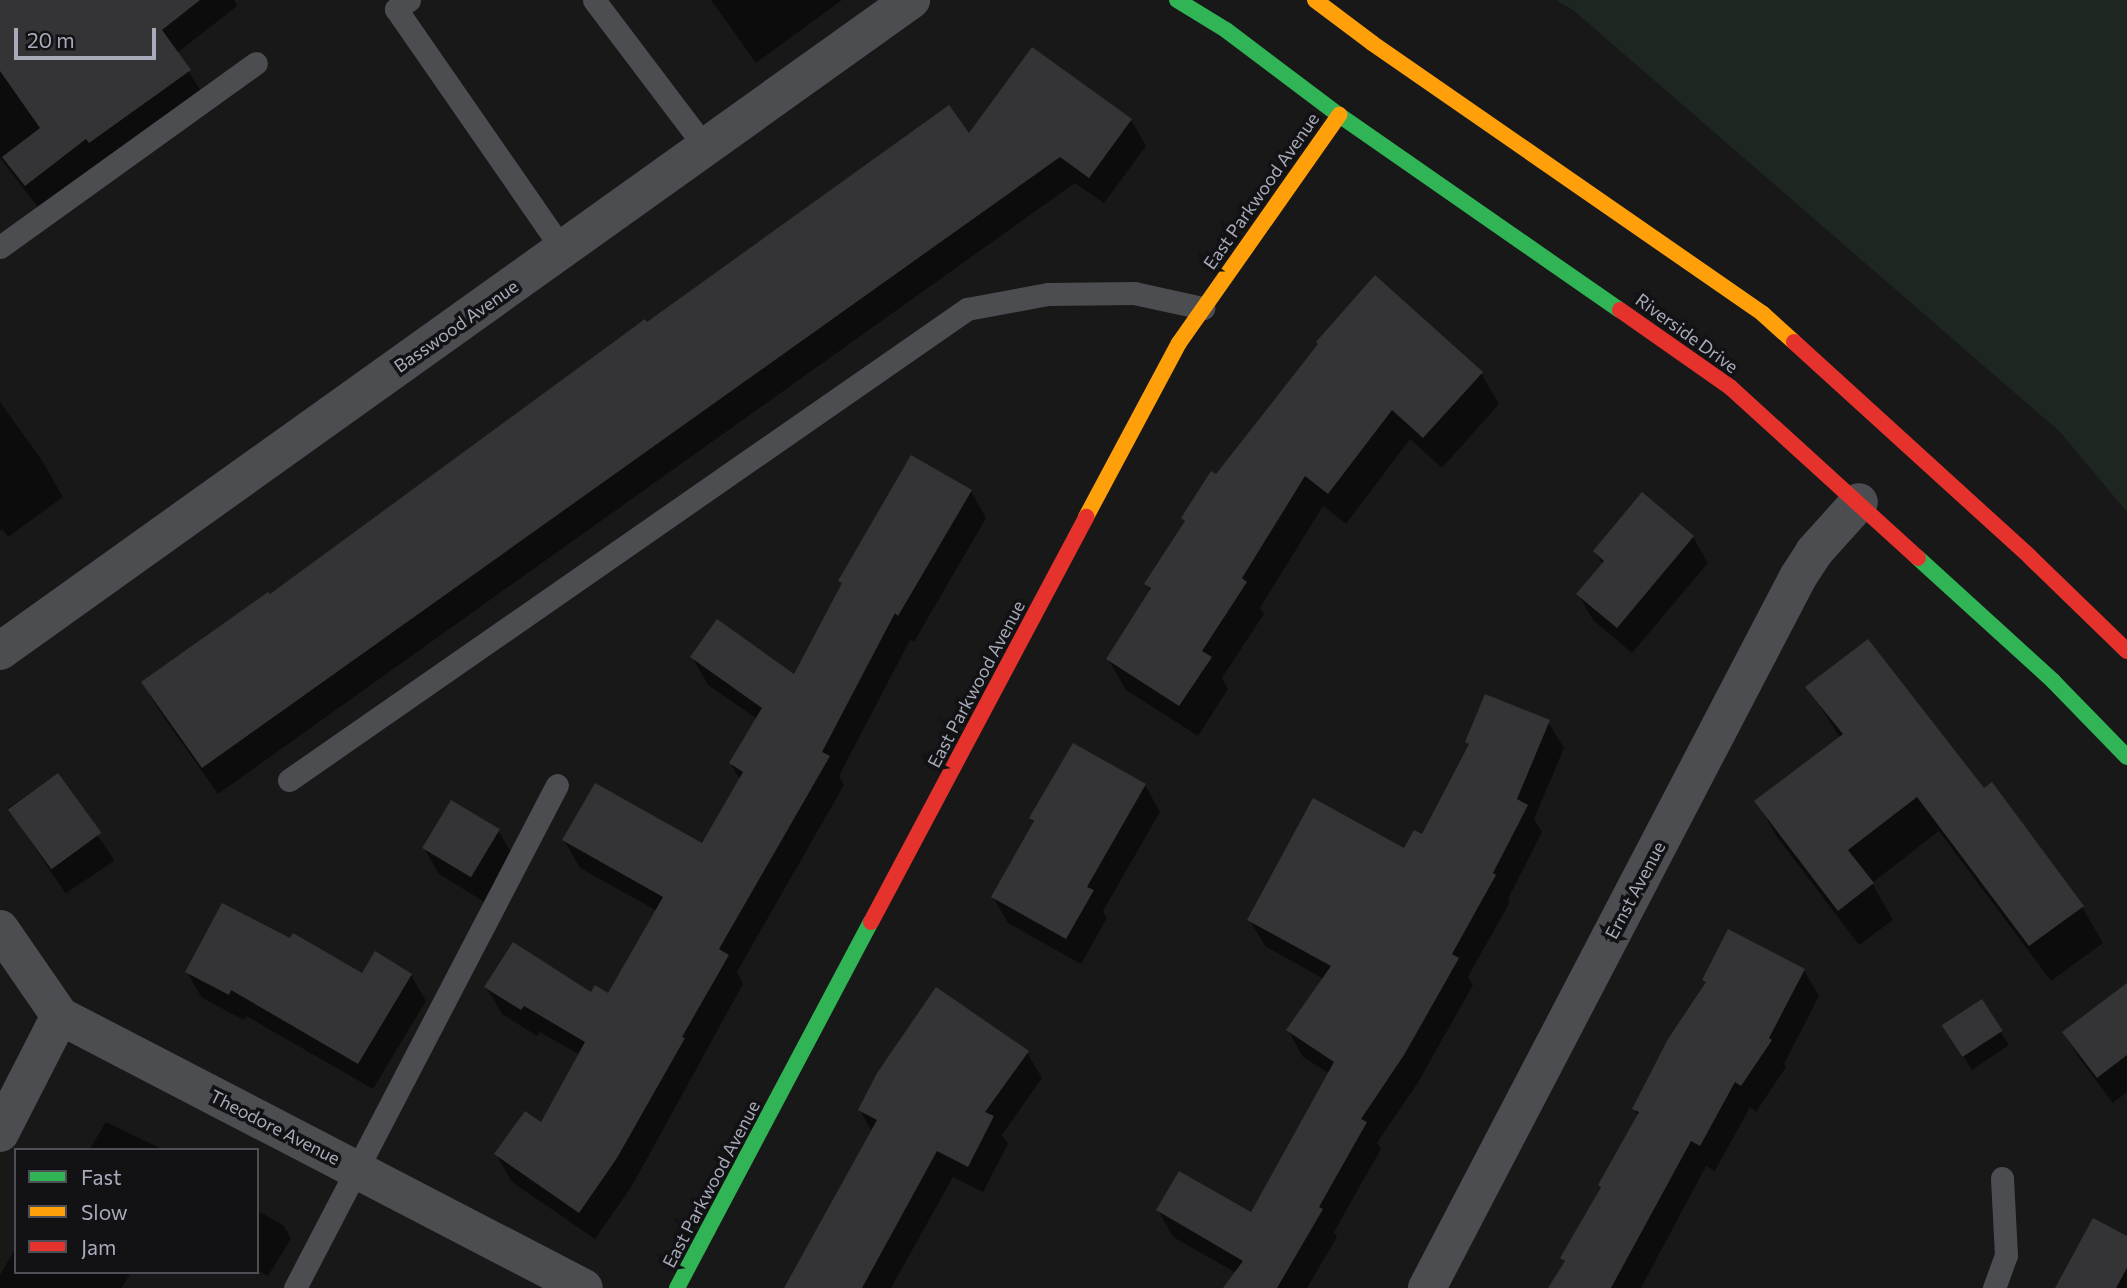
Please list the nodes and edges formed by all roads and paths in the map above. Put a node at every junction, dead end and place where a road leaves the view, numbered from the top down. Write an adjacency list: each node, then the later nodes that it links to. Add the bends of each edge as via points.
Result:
1 (409, 0): 10 (lane, via 396,9)
2 (594, 0): 8 (lane)
3 (911, 0): 8 (street, Basswood Avenue)
4 (1177, 0): 7 (main road, Riverside Drive, via 1226,30)
5 (1315, 0): 14 (main road, via 1763,314)
6 (256, 63): 9 (lane)
7 (1339, 115): 11 (main road, East Parkwood Avenue); 12 (main road, Riverside Drive, via 1730,387)
8 (706, 148): 10 (street, Basswood Avenue)
9 (0, 247)
10 (563, 250): 13 (street, Basswood Avenue)
11 (1203, 308): 16 (lane, via 1134,293 1048,294 967,309); 25 (main road, East Parkwood Avenue, via 1179,343)
12 (1859, 502): 15 (main road, Riverside Drive, via 2053,681); 26 (street, Ernst Avenue, via 1814,552 1798,578)
13 (0, 651)
14 (2127, 651)
15 (2127, 757)
16 (289, 780)
17 (557, 785): 21 (lane)
18 (0, 929): 19 (street, Theodore Avenue)
19 (60, 1016): 20 (street); 21 (street, Theodore Avenue)
20 (0, 1133)
21 (358, 1170): 23 (lane); 24 (street, Theodore Avenue)
22 (2002, 1178): 27 (lane, via 2006,1255)
23 (295, 1288)
24 (584, 1288)
25 (677, 1288)
26 (1427, 1288)
27 (1994, 1288)

